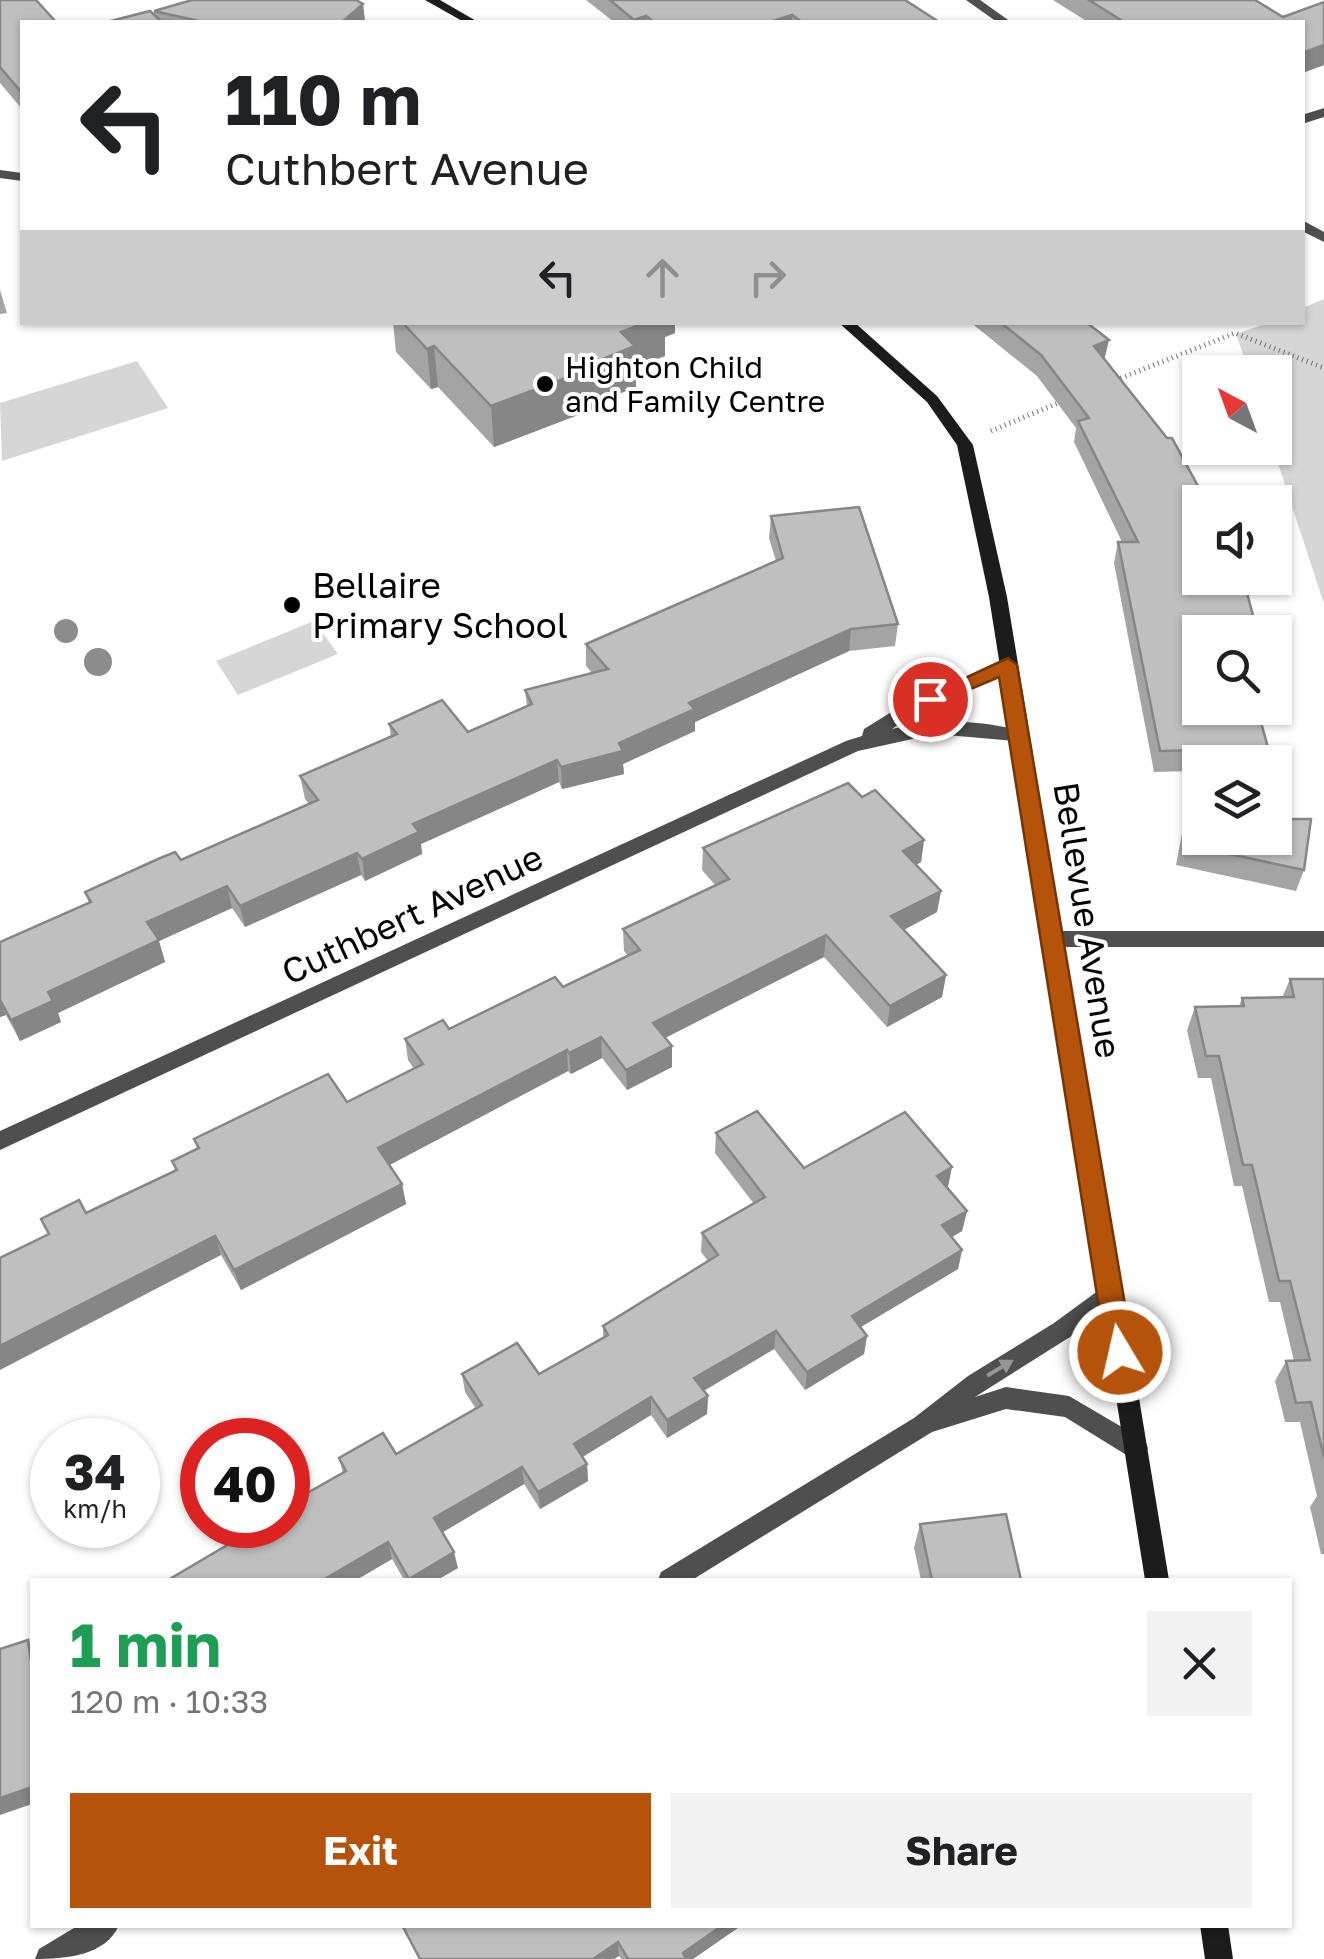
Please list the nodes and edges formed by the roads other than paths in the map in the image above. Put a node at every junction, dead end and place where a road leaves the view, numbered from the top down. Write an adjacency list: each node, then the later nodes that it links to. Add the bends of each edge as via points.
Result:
1 (431, 0): 3 (street)
2 (972, 0): 4 (street)
3 (468, 20)
4 (1002, 20)
5 (848, 325): 6 (street, Bellevue Avenue, via 932,398 966,444)
6 (1008, 665): 7 (street, Bellevue Avenue); 8 (street, Cuthbert Avenue, via 907,710)
7 (1020, 738): 8 (street, Cuthbert Avenue, via 972,727 918,726); 9 (street, Bellevue Avenue)
8 (852, 746): 11 (street, Cuthbert Avenue)
9 (1054, 939): 10 (street); 12 (street, Bellevue Avenue)
10 (1324, 939)
11 (0, 1140)
12 (1110, 1292): 13 (street, one-way to 12); 14 (street, Bellevue Avenue)
13 (922, 1426): 14 (street, via 1006,1398 1069,1407); 15 (street)
14 (1136, 1448): 16 (street, Bellevue Avenue)
15 (673, 1578)
16 (1158, 1578)
17 (100, 1928): 19 (street)
18 (1214, 1928): 20 (street)
19 (50, 1959)
20 (1219, 1959)

